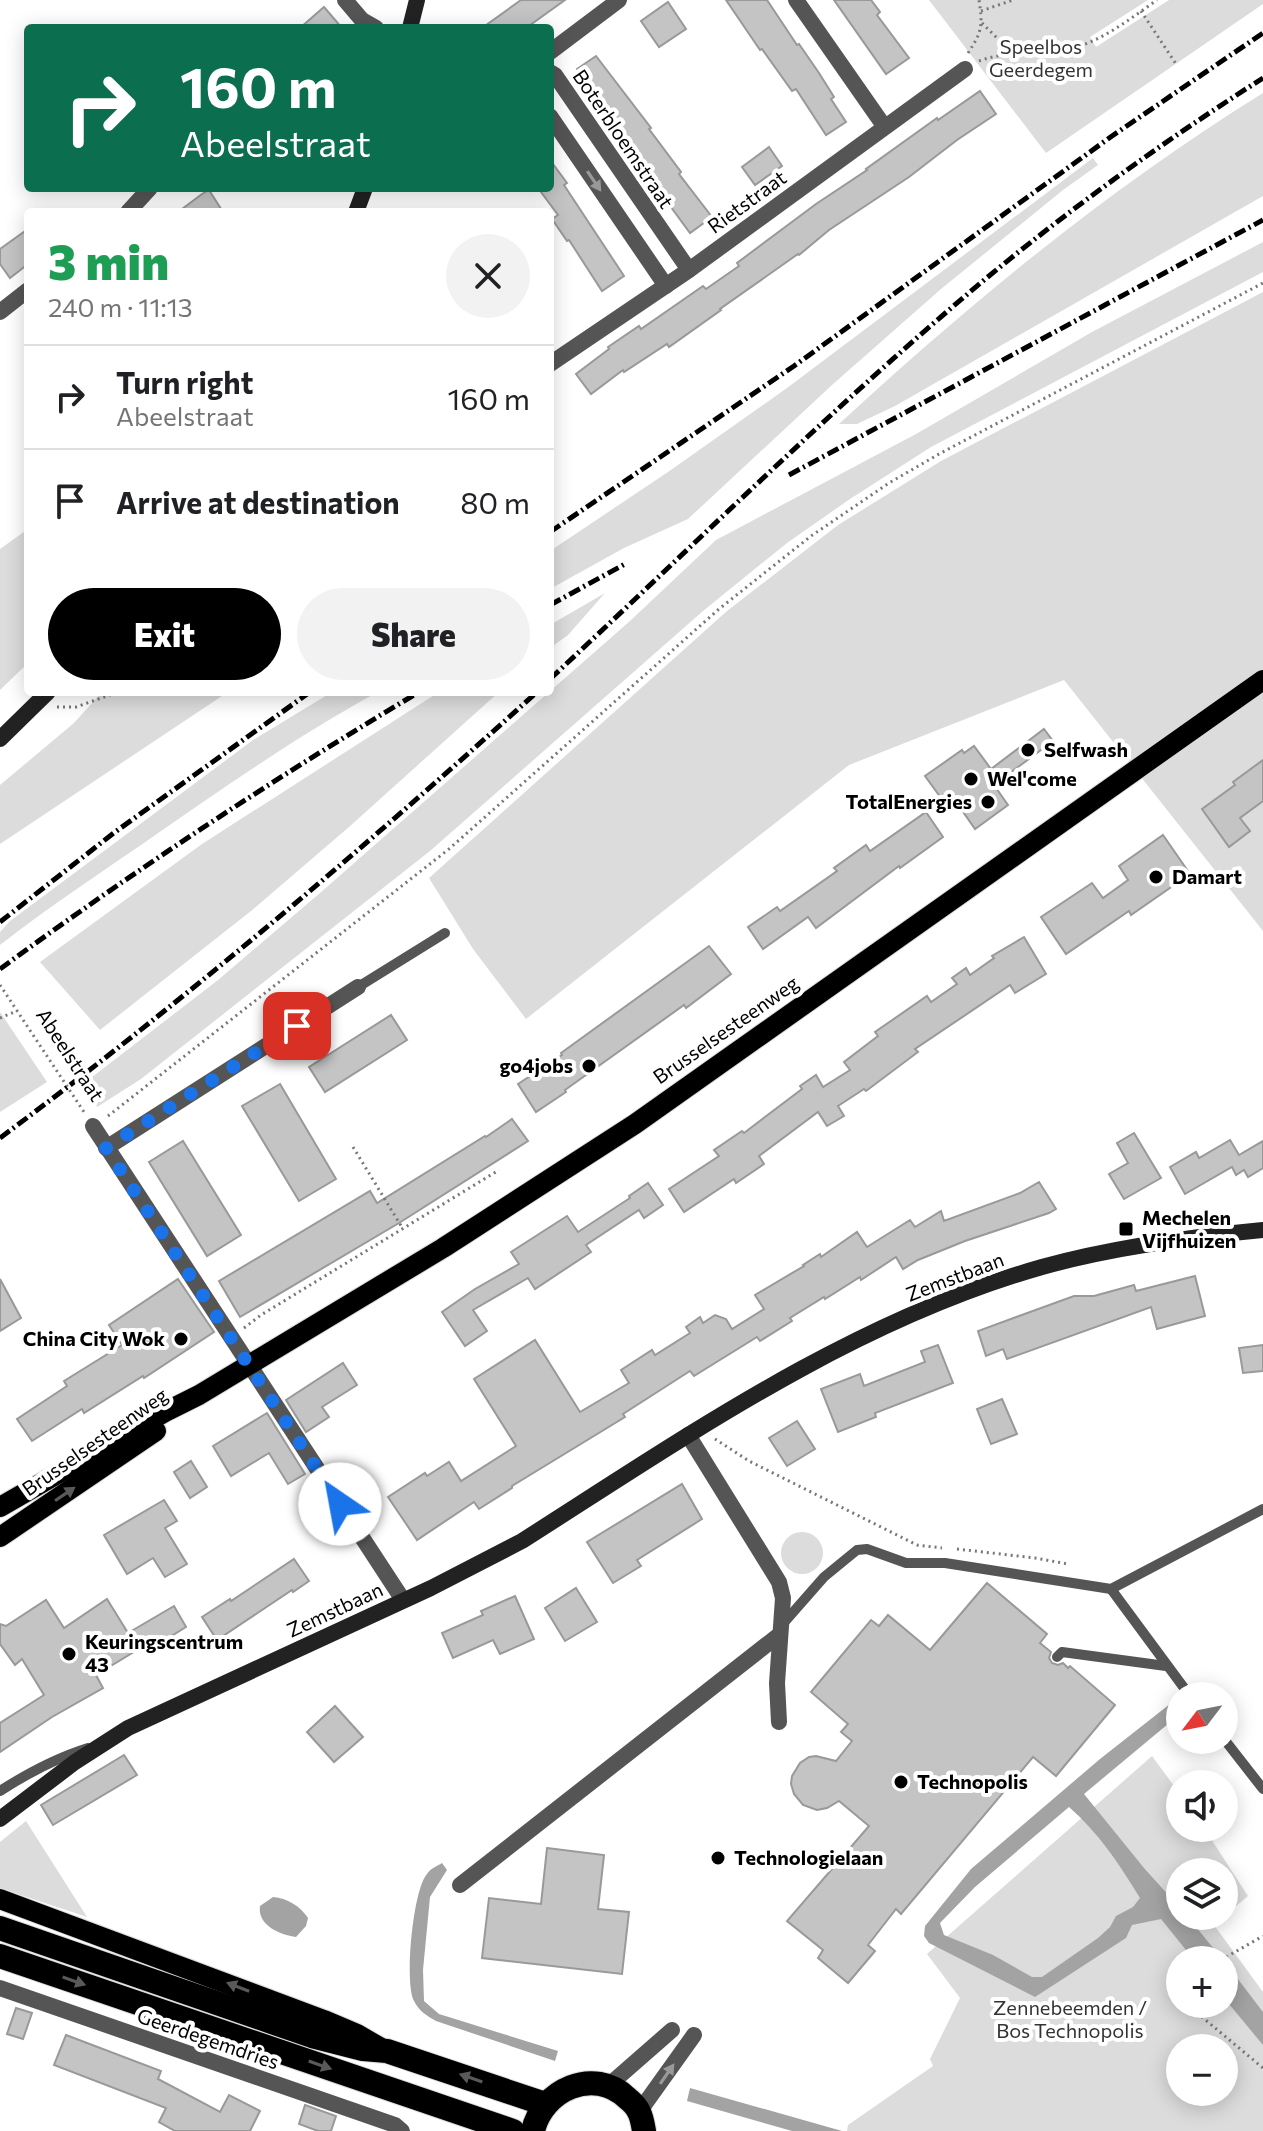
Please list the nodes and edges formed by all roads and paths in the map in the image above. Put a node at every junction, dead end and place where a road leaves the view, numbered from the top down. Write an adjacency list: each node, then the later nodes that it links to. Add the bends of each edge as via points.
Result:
1 (345, 0): 11 (street)
2 (417, 0): 12 (street)
3 (619, 0): 13 (street)
4 (796, 0): 19 (street)
5 (979, 0): 8 (path)
6 (1013, 0): 8 (path)
7 (1157, 0): 9 (path)
8 (981, 11): 10 (path)
9 (1141, 11): 14 (path, via 1081,47); 15 (path)
10 (982, 22): 14 (path); 16 (path)
11 (369, 24)
12 (411, 24)
13 (554, 49)
14 (1019, 53): 16 (path, via 996,55)
15 (1176, 64)
16 (965, 69): 19 (street, Rietstraat)
17 (554, 74): 22 (street, Boterbloemstraat)
18 (554, 122): 24 (street, one-way to 24)
19 (884, 126): 22 (street, Rietstraat)
20 (146, 192): 21 (street)
21 (132, 208)
22 (689, 270): 24 (street, Rietstraat)
23 (1263, 283): 38 (path, via 939,454 811,536 719,609 449,849)
24 (666, 286): 27 (street, Rietstraat)
25 (24, 293): 26 (street)
26 (0, 312)
27 (554, 361)
28 (1263, 680): 45 (main road, Brusselsesteenweg, via 635,1124)
29 (44, 696): 31 (street)
30 (107, 696): 31 (path, via 76,707)
31 (34, 706): 32 (street)
32 (0, 739)
33 (445, 933): 35 (lane)
34 (0, 985): 36 (path, Abeelstraat)
35 (358, 987): 40 (street)
36 (17, 1011): 37 (path); 38 (path, Abeelstraat)
37 (0, 1018)
38 (93, 1126): 40 (street, Abeelstraat)
39 (353, 1147): 42 (path)
40 (106, 1148): 44 (street, Abeelstraat)
41 (499, 1170): 42 (path)
42 (403, 1229): 44 (path)
43 (1263, 1230): 47 (street, Zemstbaan, via 1090,1255 1001,1280 858,1339)
44 (231, 1338): 45 (street, Abeelstraat)
45 (249, 1365): 46 (main road, Brusselsesteenweg); 53 (street, Abeelstraat)
46 (199, 1395): 48 (main road, Brusselsesteenweg); 50 (main road, Brusselsesteenweg, one-way to 46, via 170,1421)
47 (693, 1432): 51 (path, via 917,1545); 53 (street, Zemstbaan, via 522,1541); 54 (street, via 779,1582)
48 (1, 1506): 50 (main road, Brusselsesteenweg)
49 (1263, 1509): 52 (lane)
50 (9, 1531)
51 (1068, 1564)
52 (1111, 1589): 54 (lane, via 945,1563 906,1563 857,1550 824,1577); 56 (lane)
53 (403, 1600): 59 (street, Zemstbaan)
54 (780, 1630): 58 (street); 64 (street)
55 (1057, 1657): 56 (lane, via 1062,1652)
56 (1166, 1666): 57 (lane)
57 (1179, 1682)
58 (779, 1722)
59 (100, 1744): 62 (lane, via 35,1769); 63 (street, Zemstbaan)
60 (1236, 1754): 61 (lane)
61 (1263, 1789)
62 (0, 1791)
63 (0, 1819)
64 (460, 1885)
65 (0, 1899): 74 (main road, one-way to 65, via 324,2020)
66 (0, 1928): 74 (highway, via 312,2036)
67 (1263, 1936): 68 (path)
68 (1238, 1951)
69 (0, 1956): 80 (highway, one-way to 80)
70 (0, 1988): 79 (street, Geerdegemdries)
71 (1204, 2018): 75 (path)
72 (672, 2030): 76 (street)
73 (694, 2035): 78 (street, one-way to 73)
74 (387, 2051): 77 (highway, one-way to 74)
75 (1263, 2068)
76 (608, 2086): 77 (highway, via 571,2087); 78 (highway, via 621,2092)
77 (545, 2104): 81 (highway)
78 (642, 2122)
79 (402, 2131)
80 (513, 2131)
81 (533, 2131)

